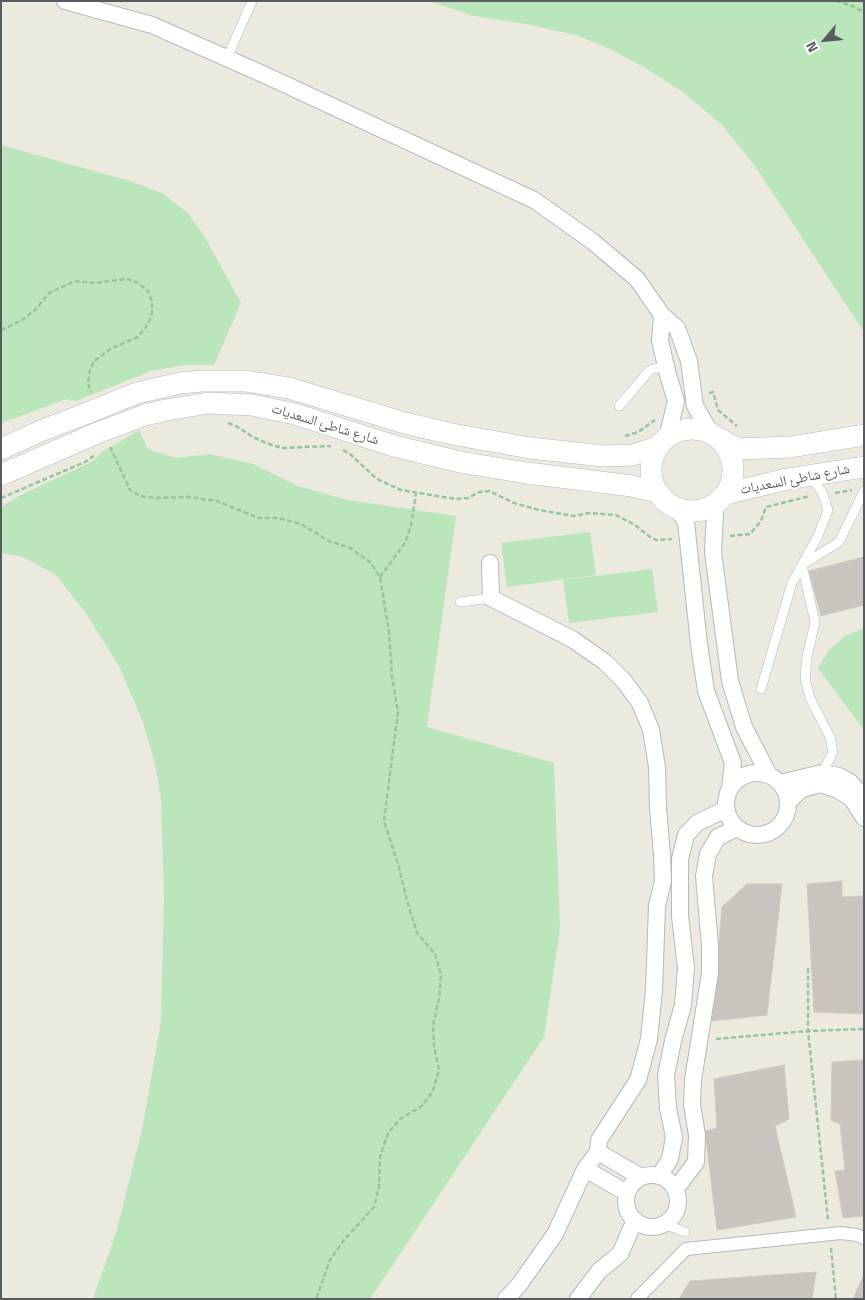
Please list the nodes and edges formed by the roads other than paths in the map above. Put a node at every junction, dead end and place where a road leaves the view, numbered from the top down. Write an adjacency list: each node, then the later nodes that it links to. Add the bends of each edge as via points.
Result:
1 (65, 1): 3 (street, via 152,25)
2 (252, 1): 3 (lane)
3 (227, 58): 4 (street, via 534,200 592,241 637,279)
4 (662, 315): 5 (street, via 660,341); 8 (street, via 677,328 690,361 695,406)
5 (666, 366): 6 (lane, via 650,370); 9 (street, via 676,401)
6 (619, 406)
7 (864, 435): 8 (street, via 791,447 738,449)
8 (715, 437): 9 (street, via 695,429 677,432); 16 (street, via 726,448 733,471 731,483)
9 (662, 443): 10 (street, شارع شاطئ السعديات, bridge, via 632,454 604,456 530,448 414,426 296,390 224,380 187,382 90,402 43,430); 15 (street, via 654,455 651,473)
10 (1, 449)
11 (864, 467): 13 (street, شارع شاطئ السعديات)
12 (1, 475): 15 (street, شارع شاطئ السعديات, bridge, via 102,443 146,415 209,403 252,405 294,414 394,446 460,462)
13 (810, 475): 16 (street, شارع شاطئ السعديات); 19 (lane, via 823,494 828,510)
14 (859, 490): 19 (lane, via 839,542)
15 (658, 492): 17 (street)
16 (720, 499): 17 (street, via 702,510); 24 (street, via 715,514 713,552 730,681 744,727)
17 (676, 508): 25 (street, via 686,522 706,691 733,763)
18 (490, 563): 20 (street)
19 (802, 565): 22 (lane, via 792,583); 23 (lane, via 815,622 805,678 810,698 830,737 833,752)
20 (492, 598): 21 (lane); 31 (street, via 572,639 605,662 640,703 650,730 656,767 663,881 657,906 649,1039 638,1080 599,1140)
21 (460, 602)
22 (761, 689)
23 (822, 773): 24 (street); 26 (street, via 850,782)
24 (775, 779): 25 (street, via 752,773 743,776); 27 (street, via 786,792)
25 (730, 788): 28 (street)
26 (864, 798)
27 (788, 802): 29 (street, via 802,789 820,784 852,799); 30 (street, via 783,822 776,830 751,834)
28 (726, 809): 30 (street); 33 (street, via 697,823 686,835 680,859 680,916 686,968 683,1005 666,1075 674,1136 670,1159)
29 (864, 818)
30 (737, 828): 35 (street, via 718,837 708,854 704,876 710,973 693,1080 696,1162)
31 (598, 1152): 32 (street); 34 (street)
32 (585, 1169): 36 (street); 41 (street, via 554,1234)
33 (660, 1176): 34 (street); 35 (street)
34 (641, 1177): 36 (street, via 630,1186)
35 (675, 1190): 38 (street, via 675,1213)
36 (627, 1194): 37 (street, via 627,1208)
37 (634, 1220): 38 (street, via 649,1226); 42 (street, via 620,1254 599,1271)
38 (664, 1224): 39 (lane)
39 (685, 1232)
40 (864, 1238): 43 (street, via 841,1233 686,1249)
41 (506, 1299)
42 (578, 1299)
43 (637, 1299)

